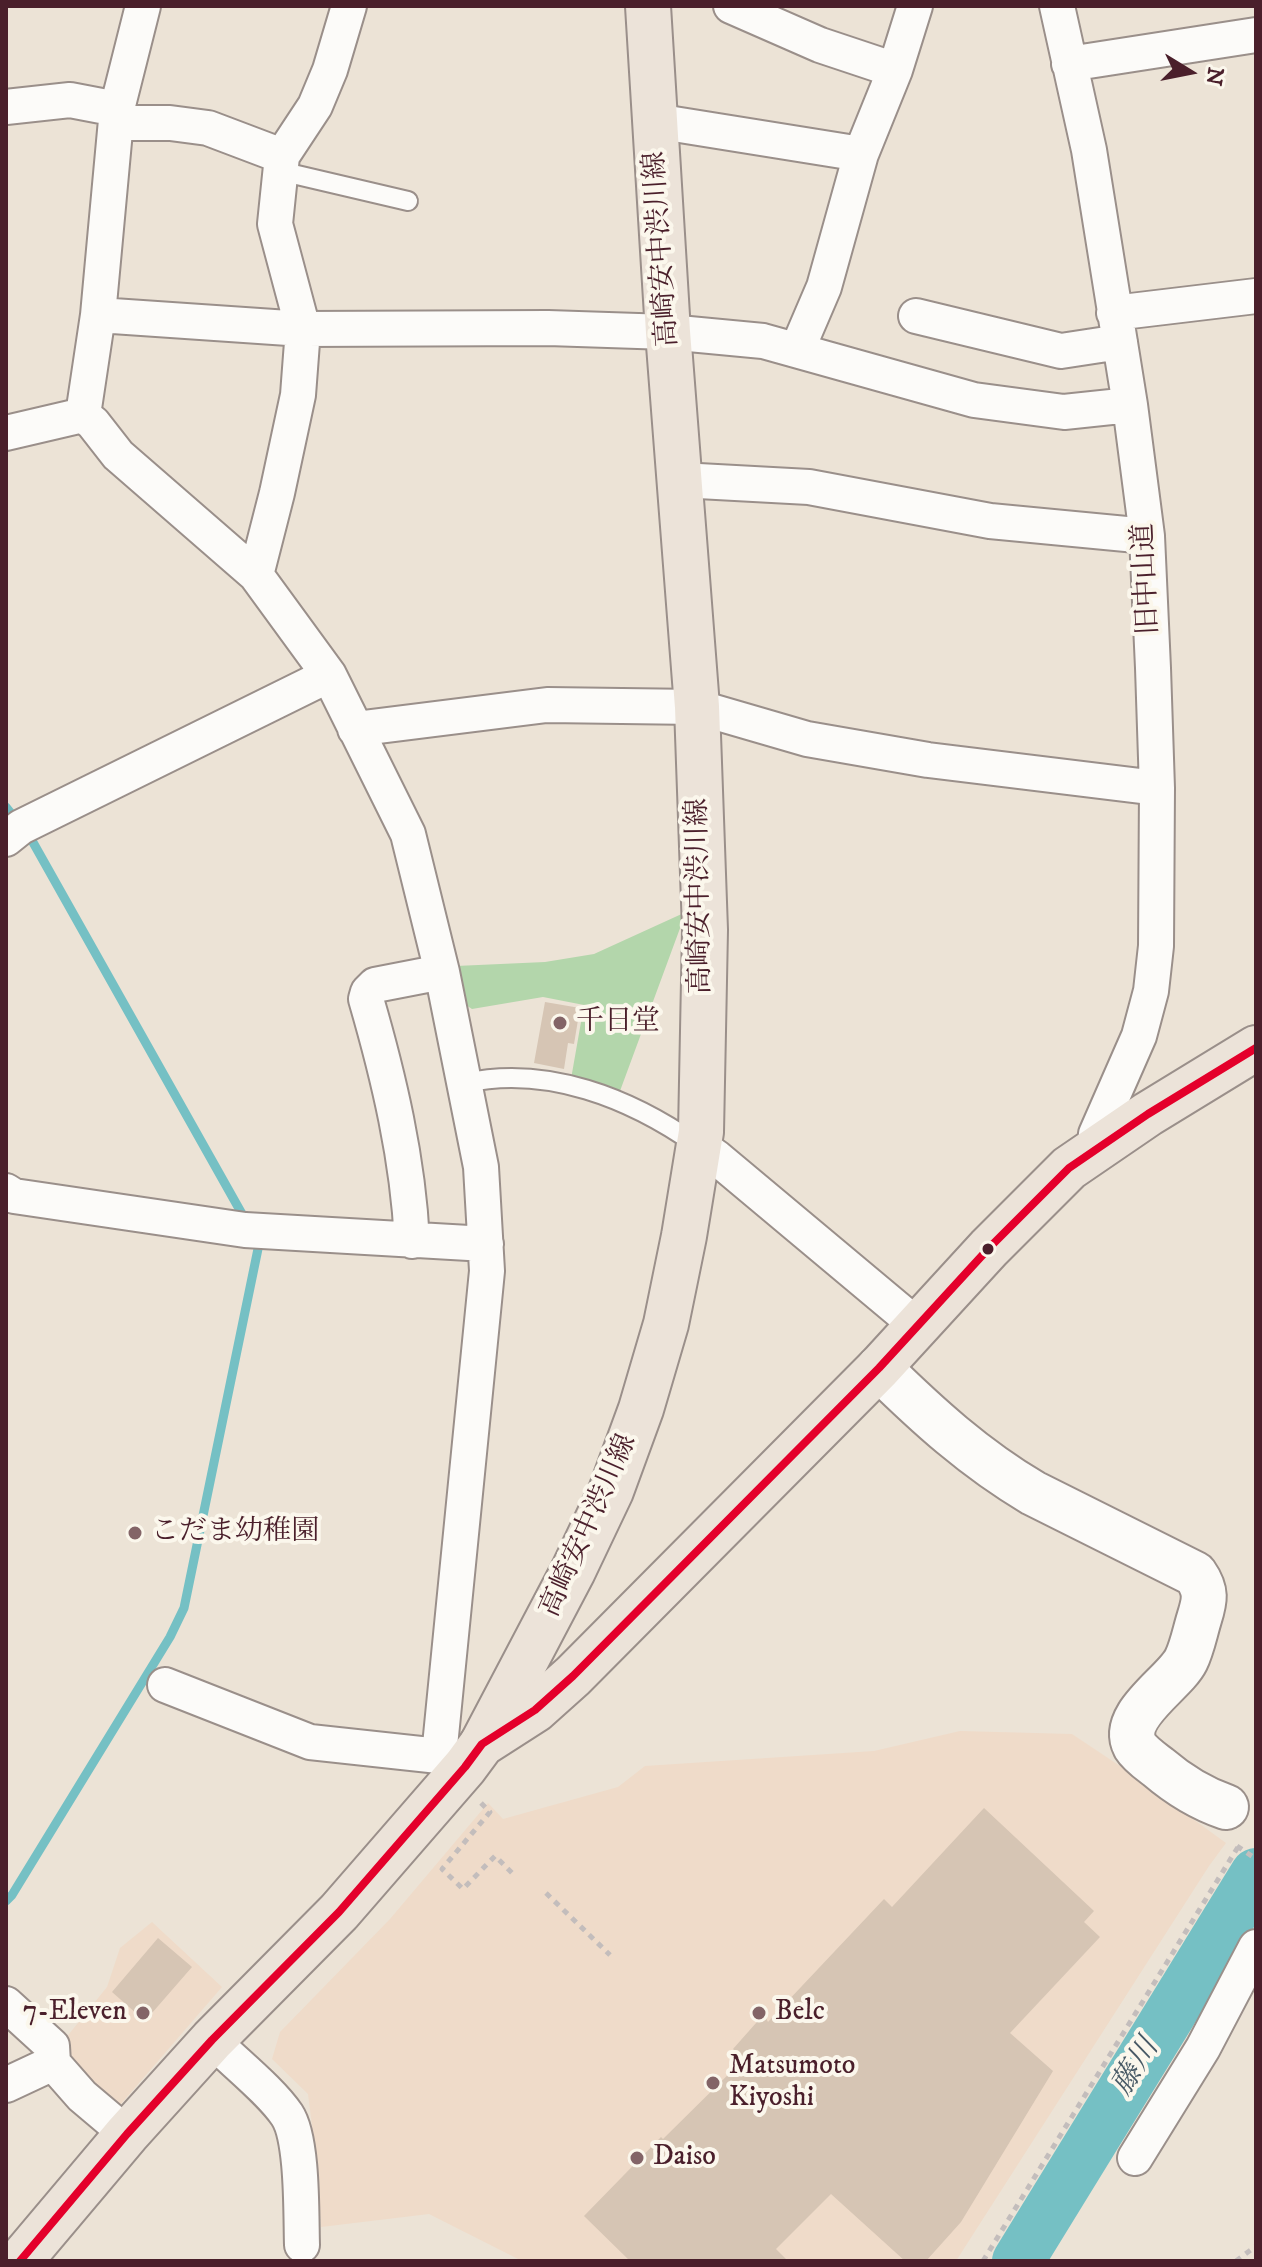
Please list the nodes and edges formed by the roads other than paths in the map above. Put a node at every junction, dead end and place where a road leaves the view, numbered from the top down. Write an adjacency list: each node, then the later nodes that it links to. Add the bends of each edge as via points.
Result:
1 (143, 6): 11 (street)
2 (349, 6): 14 (street, via 315,106)
3 (648, 6): 12 (main road, 高崎安中渋川線)
4 (731, 6): 9 (street)
5 (915, 6): 9 (street)
6 (1057, 6): 8 (street, 旧中山道)
7 (1256, 35): 8 (street)
8 (1069, 64): 19 (street, 旧中山道, via 1089,150)
9 (895, 70): 13 (street)
10 (6, 107): 11 (street, via 70,100)
11 (116, 116): 14 (street, via 208,128); 17 (street)
12 (655, 121): 13 (street); 21 (main road, 高崎安中渋川線)
13 (861, 154): 22 (street, via 824,287)
14 (281, 164): 15 (lane); 20 (street, via 275,224)
15 (408, 201)
16 (1256, 296): 19 (street)
17 (98, 315): 20 (street); 24 (street)
18 (916, 316): 19 (street, via 1061,351)
19 (1117, 328): 23 (street, 旧中山道)
20 (303, 329): 21 (street); 28 (street, via 298,395)
21 (668, 332): 22 (street, via 763,341); 26 (main road, 高崎安中渋川線)
22 (797, 350): 23 (street, via 974,400 1064,412)
23 (1130, 405): 27 (street, 旧中山道)
24 (83, 415): 25 (street); 28 (street, via 118,455)
25 (6, 433)
26 (680, 480): 27 (street, via 809,487 990,521); 30 (main road, 高崎安中渋川線)
27 (1147, 536): 32 (street, 旧中山道)
28 (256, 575): 29 (street)
29 (329, 675): 31 (street); 33 (street)
30 (697, 707): 31 (street, via 547,705); 32 (street, via 807,739 928,760); 37 (main road, 高崎安中渋川線, via 705,930)
31 (355, 729): 34 (street, via 408,834)
32 (1157, 788): 38 (street, 旧中山道, via 1151,991)
33 (6, 839)
34 (442, 972): 36 (street); 40 (street, via 375,985 366,999 398,1126)
35 (1256, 1048): 38 (main road)
36 (465, 1083): 37 (lane, via 525,1078 596,1092); 41 (street, via 481,1167)
37 (700, 1146): 42 (street); 45 (main road, 高崎安中渋川線, via 666,1324 611,1491)
38 (1094, 1150): 42 (main road, via 989,1248)
39 (6, 1191): 40 (street, via 245,1230)
40 (412, 1241): 41 (street)
41 (486, 1244): 45 (street)
42 (919, 1327): 43 (main road)
43 (879, 1368): 45 (main road, via 573,1676); 46 (street, via 953,1438 1010,1479 1195,1574 1203,1585 1204,1602 1186,1660 1142,1709 1133,1743)
44 (165, 1685): 45 (street, via 310,1742)
45 (464, 1769): 49 (main road, via 339,1912)
46 (1232, 1827)
47 (1256, 1947): 53 (street, via 1203,2048)
48 (6, 2004): 50 (street, via 52,2046)
49 (212, 2040): 52 (main road); 54 (street, via 289,2118)
50 (53, 2063): 51 (street); 52 (street)
51 (6, 2085)
52 (127, 2134): 55 (main road)
53 (1135, 2158)
54 (305, 2253)
55 (20, 2261)

